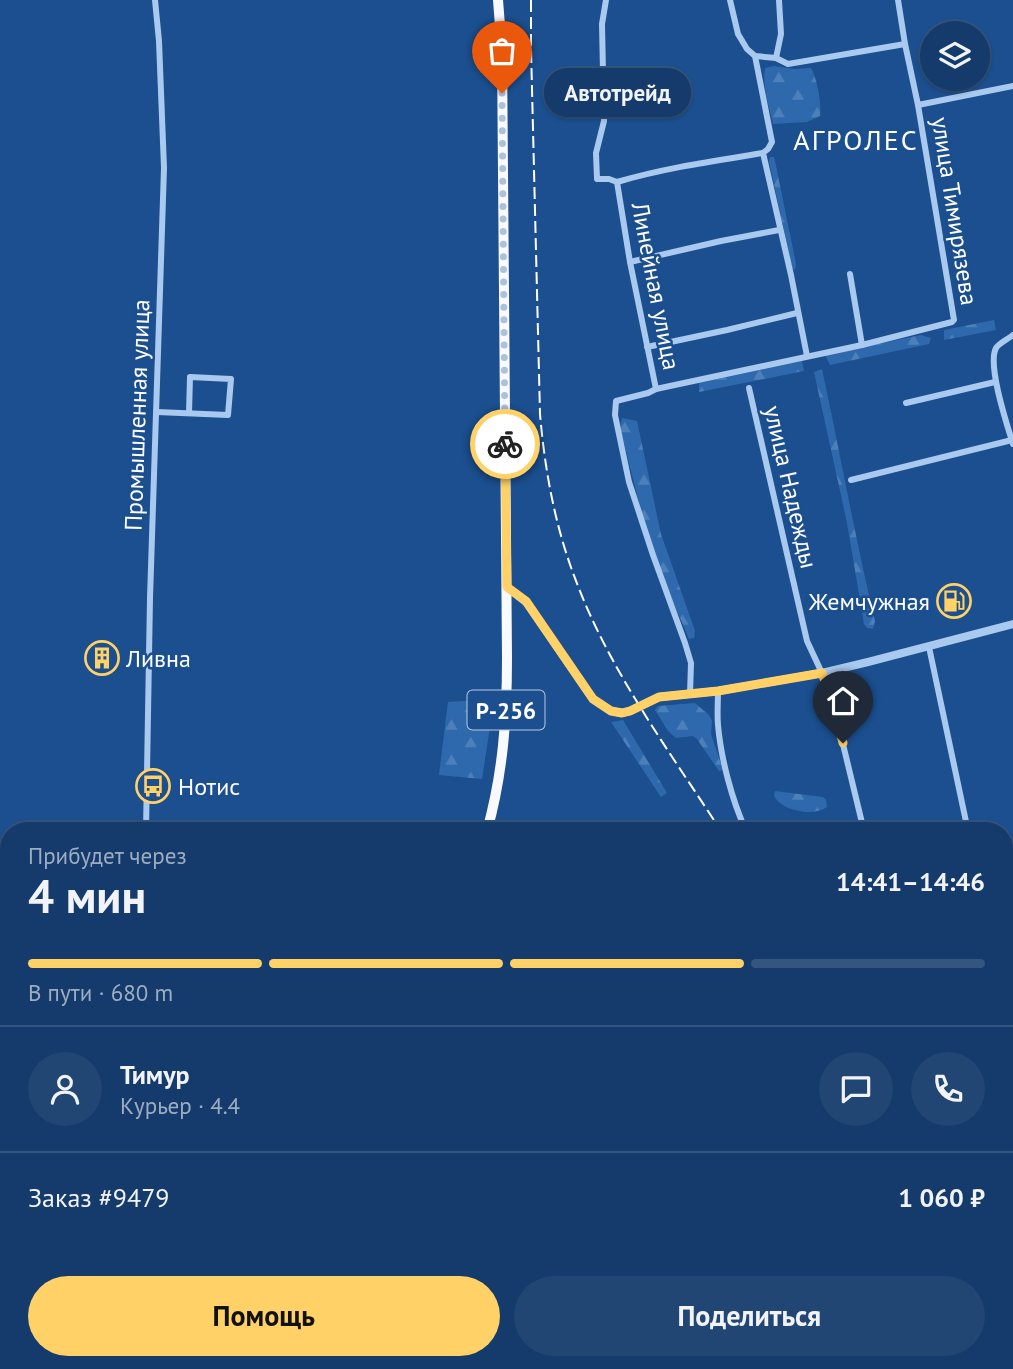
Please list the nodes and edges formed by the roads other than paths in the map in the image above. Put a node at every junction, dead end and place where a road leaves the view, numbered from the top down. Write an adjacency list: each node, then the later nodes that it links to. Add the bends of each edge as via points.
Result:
1 (155, 0): 26 (street, Промышленная улица, via 164,167)
2 (498, 0): 31 (highway, Р-256)
3 (606, 0): 13 (street, Линейная улица, via 602,24 604,121 596,170 597,179)
4 (730, 0): 8 (street, via 738,34)
5 (779, 0): 9 (street, via 781,34)
6 (898, 0): 7 (street, улица Тимирязева)
7 (905, 44): 9 (street, via 788,64); 11 (street, улица Тимирязева)
8 (755, 56): 9 (street); 12 (street, via 772,142)
9 (776, 58)
10 (1013, 86): 11 (street)
11 (918, 105): 19 (street, улица Тимирязева, via 954,320)
12 (763, 153): 13 (street); 14 (street)
13 (617, 182): 15 (street, Линейная улица)
14 (779, 230): 15 (street); 17 (street)
15 (630, 262): 20 (street, Линейная улица)
16 (850, 274): 19 (street)
17 (797, 313): 20 (street); 21 (street)
18 (1013, 335): 22 (street, via 996,348)
19 (862, 345): 21 (street, улица Тимирязева)
20 (646, 347): 24 (street, Линейная улица)
21 (807, 356): 24 (street, улица Тимирязева)
22 (995, 382): 25 (street); 28 (street)
23 (749, 388): 34 (street, улица Надежды, via 807,642)
24 (656, 389): 36 (street, улица Тимирязева, via 616,401 615,415 629,482 691,663)
25 (906, 403)
26 (157, 412): 27 (street); 37 (street, Промышленная улица)
27 (189, 413): 27 (street, via 228,415 231,379 190,377)
28 (1010, 424): 29 (street)
29 (1012, 442): 30 (street)
30 (851, 480)
31 (507, 587): 36 (street, via 526,601 601,706 622,713 659,697); 38 (highway, Р-256, via 506,732)
32 (1013, 624): 33 (street)
33 (929, 647): 34 (street); 41 (street)
34 (822, 673): 35 (street); 40 (street, улица Надежды)
35 (718, 691): 36 (street); 39 (street, via 725,766)
36 (690, 694)
37 (146, 822)
38 (489, 822)
39 (742, 822)
40 (862, 822)
41 (966, 822)

